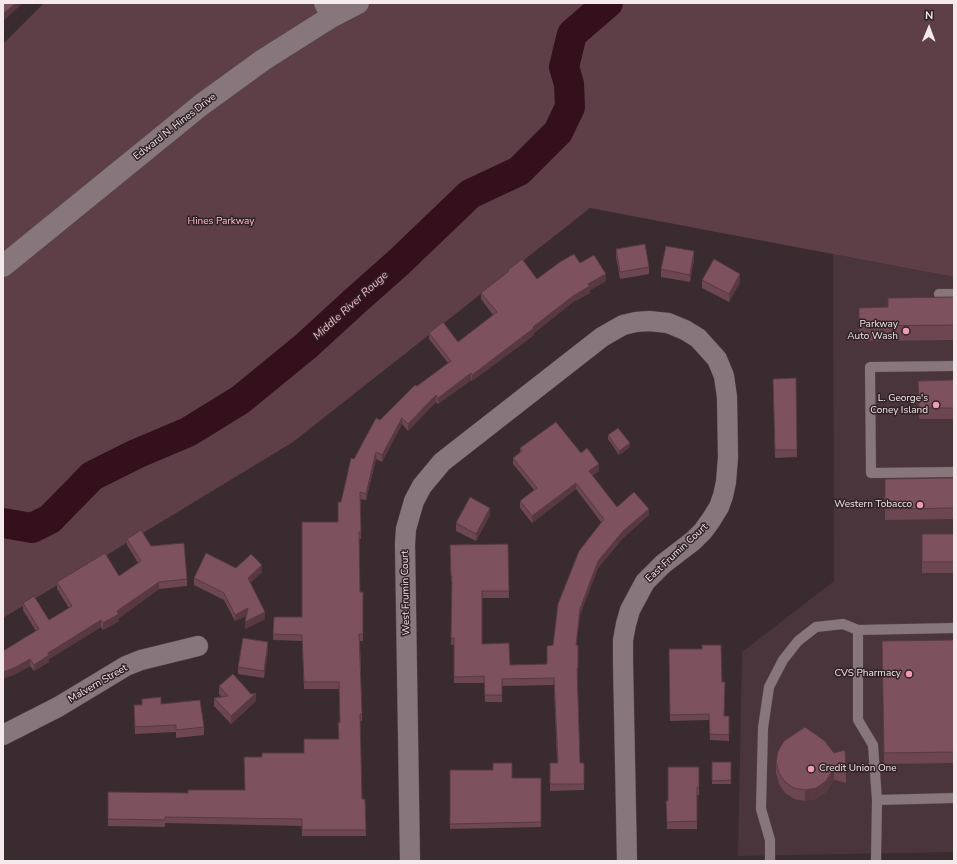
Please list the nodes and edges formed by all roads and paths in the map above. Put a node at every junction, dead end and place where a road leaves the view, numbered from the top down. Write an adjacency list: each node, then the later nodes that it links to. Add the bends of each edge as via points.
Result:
1 (358, 3): 2 (street, Edward N. Hines Drive)
2 (327, 10): 3 (street, Edward N. Hines Drive, via 201,105)
3 (3, 266)
4 (939, 294): 5 (lane)
5 (954, 294)
6 (954, 366): 8 (lane, via 870,367 871,473)
7 (541, 384): 15 (street, West Frumin Court, via 442,462 422,486 409,515 405,544); 16 (street, East Frumin Court, via 616,328 649,321 668,323 698,338 717,359 724,376 728,457 726,482 719,507 703,531 663,564 646,582 630,610 626,624 623,661)
8 (954, 472)
9 (954, 628): 10 (lane)
10 (858, 630): 14 (lane, via 858,720 872,745); 17 (lane, via 843,624 816,626 798,641 783,660 769,687 763,728 761,809 770,840)
11 (198, 646): 12 (street, Malvern Street, via 126,666 58,707)
12 (3, 735)
13 (954, 798): 14 (lane)
14 (877, 800): 18 (lane)
15 (410, 861)
16 (627, 861)
17 (770, 861)
18 (876, 861)

